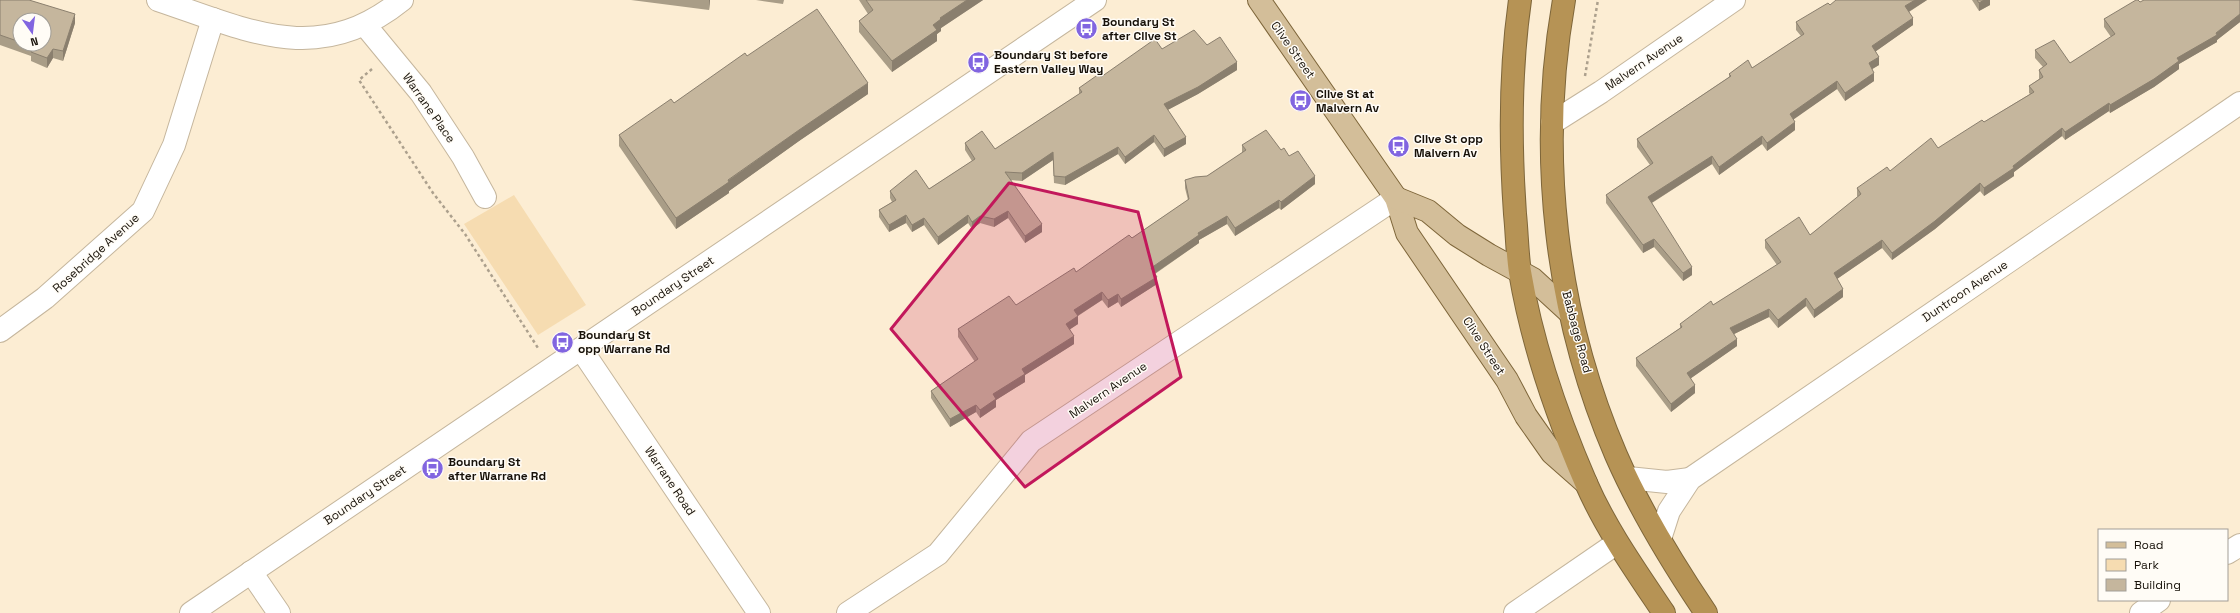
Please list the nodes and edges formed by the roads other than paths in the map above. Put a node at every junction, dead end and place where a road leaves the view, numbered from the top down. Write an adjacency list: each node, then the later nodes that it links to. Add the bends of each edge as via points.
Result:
1 (158, 0): 8 (street)
2 (402, 0): 9 (street)
3 (1095, 0): 17 (street, Boundary Street)
4 (1259, 0): 13 (main road, Clive Street)
5 (1520, 0): 14 (highway, via 1511,124)
6 (1564, 0): 11 (highway, Babbage Road)
7 (1734, 0): 11 (street, Malvern Avenue)
8 (213, 19): 9 (street, via 296,39 338,35); 16 (street, Rosebridge Avenue, via 174,145 143,211 45,298)
9 (365, 25): 12 (street, Warrane Place, via 421,93 463,157)
10 (2240, 103): 19 (street, Duntroon Avenue)
11 (1552, 123): 15 (highway, Babbage Road, via 1553,190)
12 (485, 197)
13 (1396, 198): 14 (main road, via 1428,211 1488,255); 20 (main road, Clive Street, via 1408,233 1507,380 1526,416 1552,453); 30 (street, Malvern Avenue, via 1031,441 938,554)
14 (1520, 270): 15 (main road, via 1546,289); 20 (highway, via 1527,306 1552,392)
15 (1569, 312): 18 (highway, Babbage Road, via 1598,406 1616,455)
16 (0, 332)
17 (581, 349): 25 (street, Boundary Street); 29 (street, Warrane Road)
18 (1628, 478): 19 (street, Duntroon Avenue, via 1667,482); 21 (highway, Babbage Road)
19 (1690, 479): 21 (street, Duntroon Avenue, via 1669,511)
20 (1586, 483): 22 (highway)
21 (1660, 539): 33 (highway, Babbage Road, via 1676,569)
22 (1617, 543): 31 (street); 32 (highway)
23 (2240, 545): 24 (street)
24 (2228, 553)
25 (251, 572): 27 (street, Boundary Street); 28 (street)
26 (2158, 601): 34 (street)
27 (191, 613)
28 (279, 613)
29 (758, 613)
30 (848, 613)
31 (1515, 613)
32 (1664, 613)
33 (1706, 613)
34 (2140, 613)

